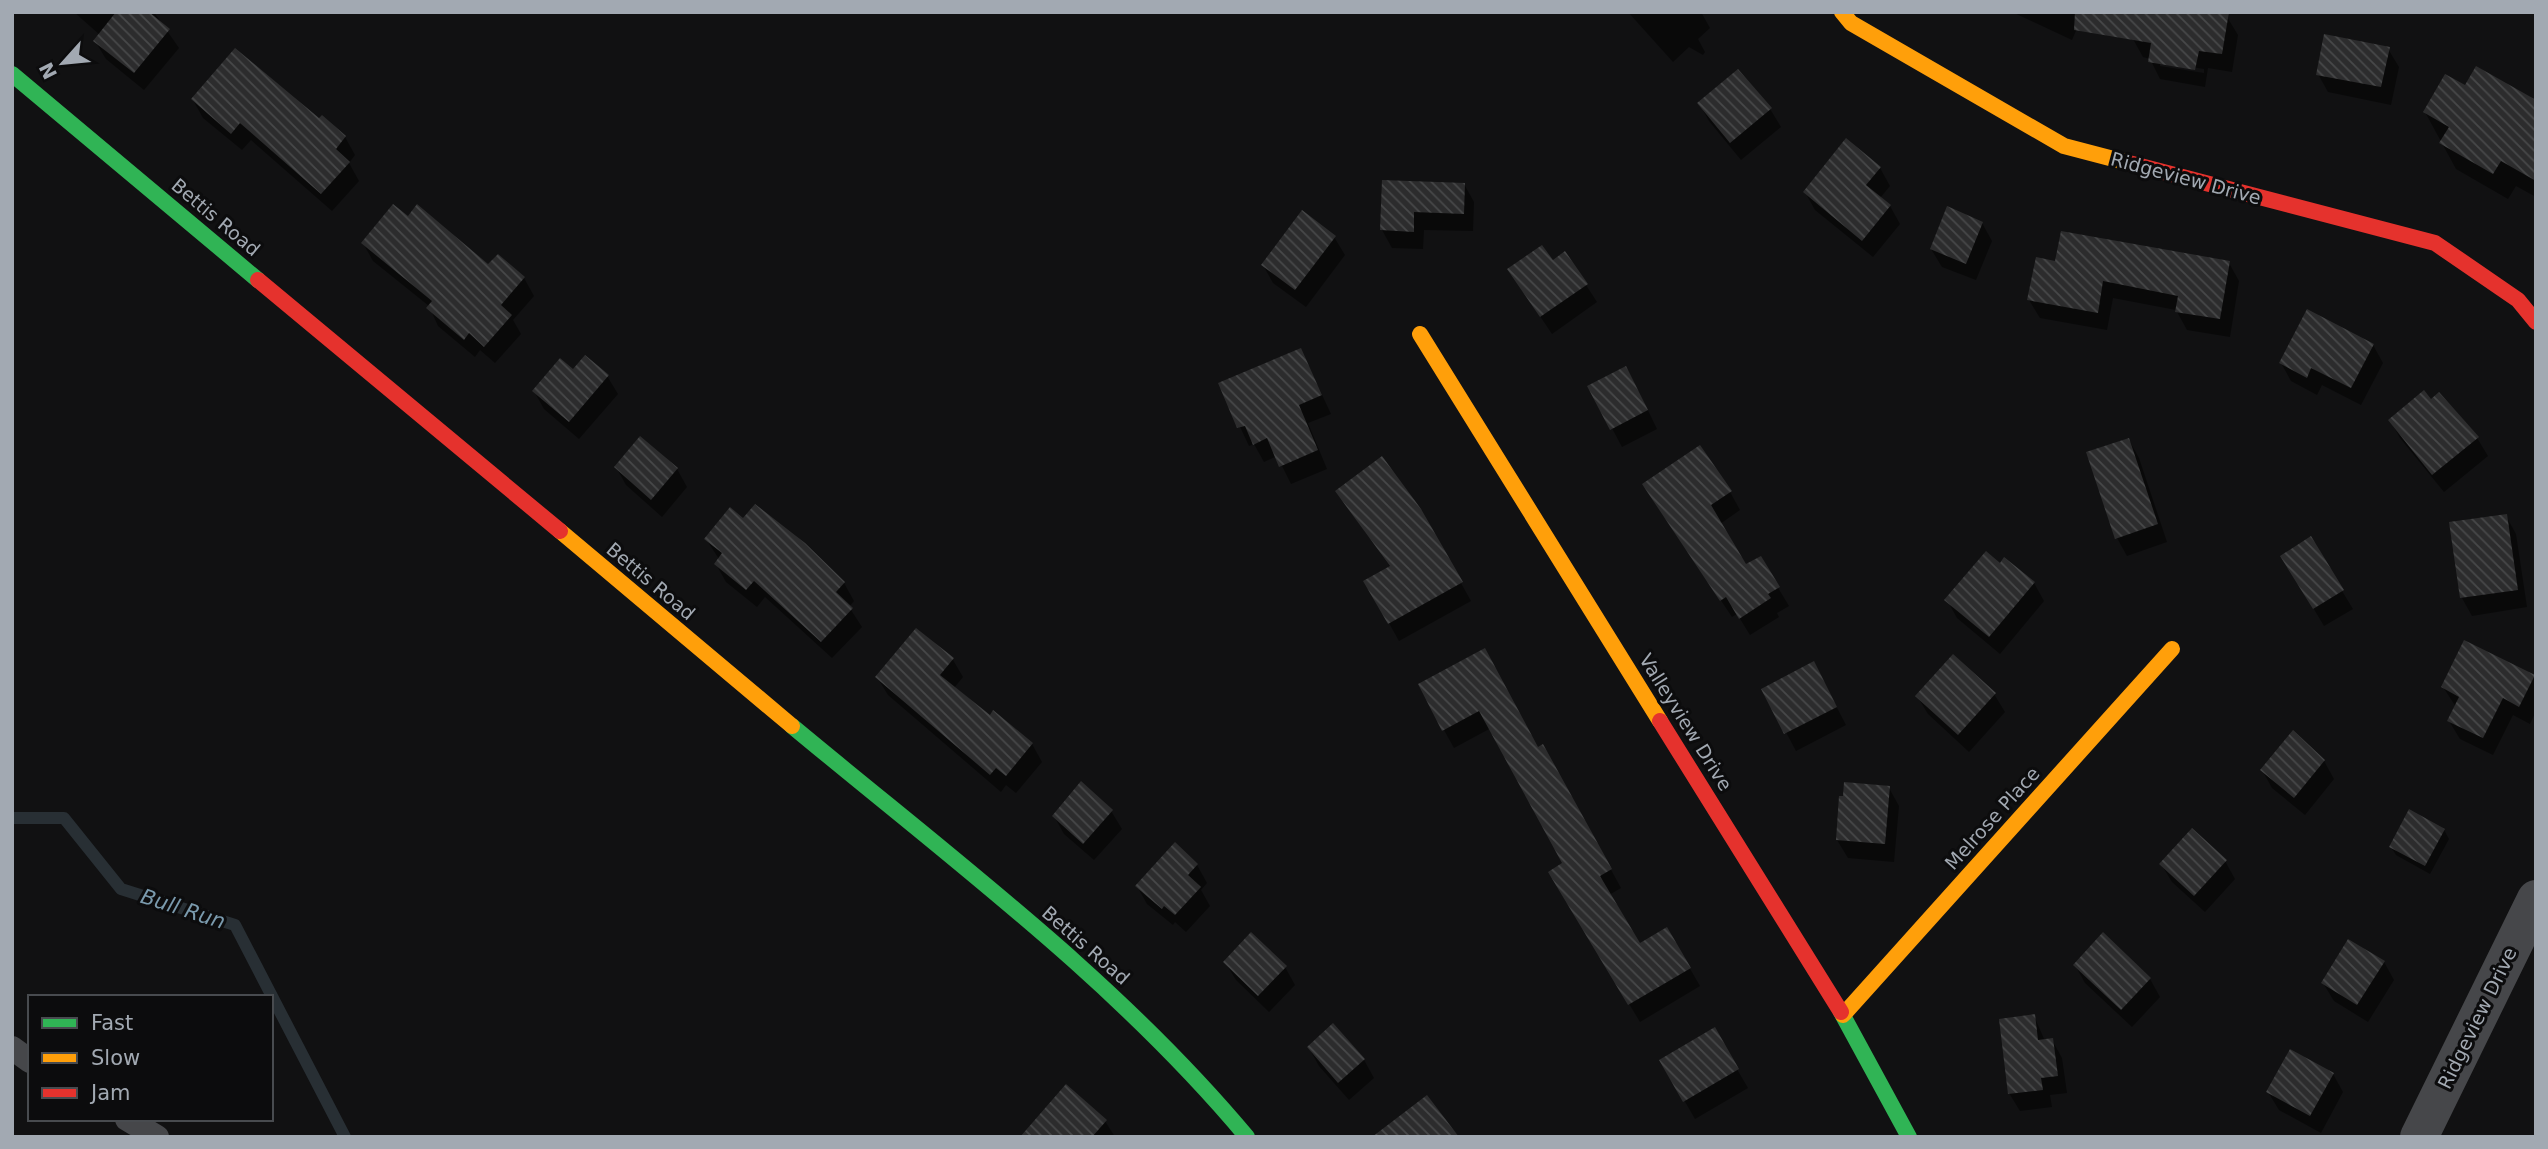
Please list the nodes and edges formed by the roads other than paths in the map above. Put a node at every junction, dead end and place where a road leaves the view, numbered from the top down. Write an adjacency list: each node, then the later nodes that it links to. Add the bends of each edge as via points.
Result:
1 (1842, 12): 3 (street, Ridgeview Drive, via 1850,23 2064,146 2435,243 2518,300)
2 (12, 74): 12 (street, Bettis Road, via 1100,983 1201,1083)
3 (2536, 322)
4 (1420, 334): 7 (street, Valleyview Drive)
5 (2172, 649): 7 (street, Melrose Place)
6 (2536, 899): 14 (street, Ridgeview Drive)
7 (1843, 1015): 13 (street, Valleyview Drive)
8 (12, 1048): 9 (lane)
9 (28, 1060)
10 (130, 1121): 11 (lane)
11 (157, 1137)
12 (1247, 1137)
13 (1909, 1137)
14 (2419, 1137)

